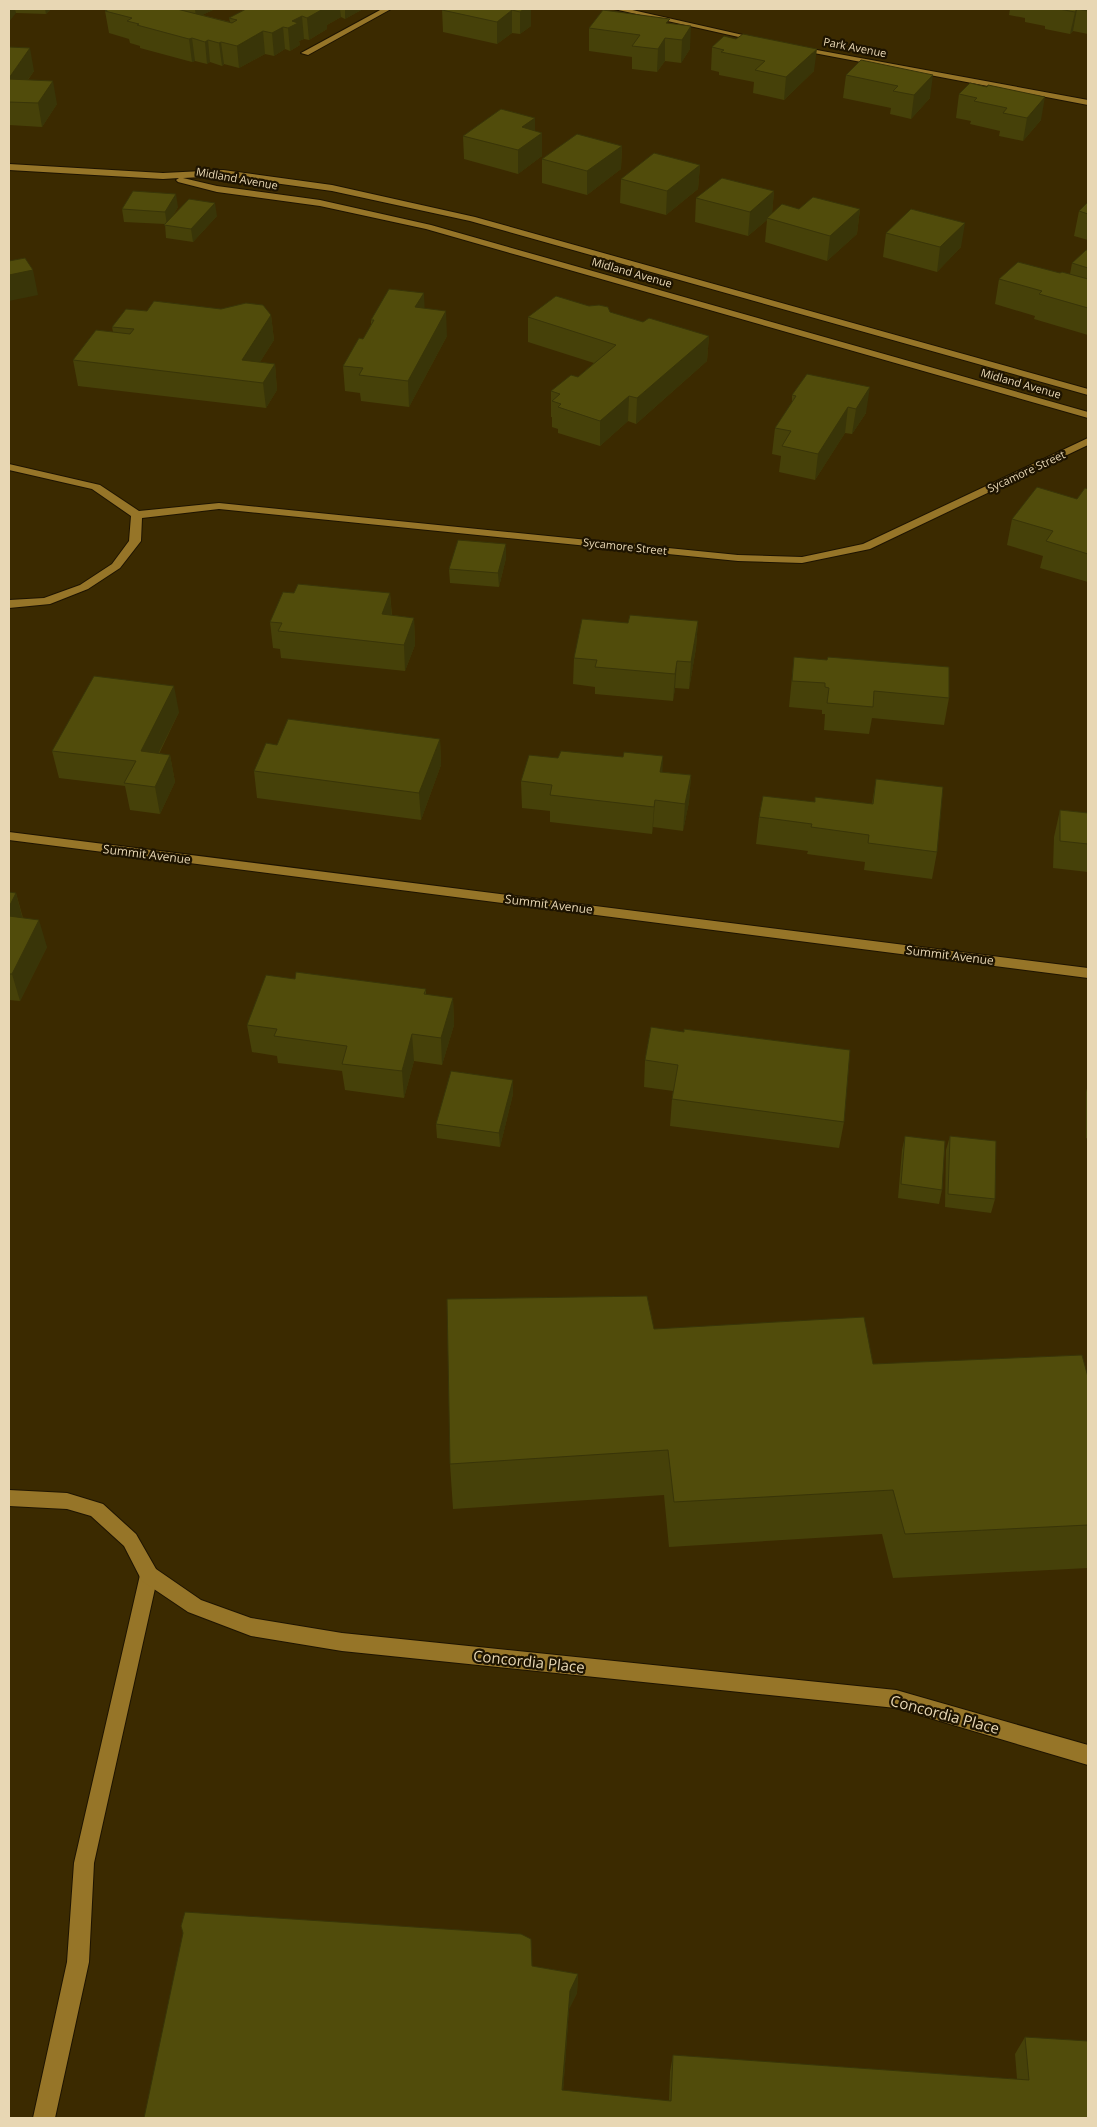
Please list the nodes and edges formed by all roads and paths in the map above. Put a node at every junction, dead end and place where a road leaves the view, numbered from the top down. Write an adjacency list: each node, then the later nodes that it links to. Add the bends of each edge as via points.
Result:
1 (387, 9): 5 (street)
2 (618, 9): 3 (street, via 677,18)
3 (766, 41)
4 (785, 45): 6 (street, Park Avenue)
5 (304, 53)
6 (1088, 103)
7 (9, 167): 8 (street, Midland Avenue)
8 (163, 176): 9 (street, Midland Avenue, via 223,173 332,188 472,219); 10 (street, Midland Avenue, via 217,189 320,203 428,227)
9 (1088, 392)
10 (1088, 415)
11 (1088, 441): 13 (street, Sycamore Street, via 866,547 802,560 738,558 219,506)
12 (9, 467): 13 (street, via 96,487)
13 (138, 515): 14 (street, via 135,541 116,566 84,587 46,601)
14 (9, 604)
15 (9, 836): 16 (street, Summit Avenue)
16 (1088, 973)
17 (9, 1498): 18 (street, Concordia Place, via 66,1501 97,1510 130,1540)
18 (149, 1575): 19 (street, Concordia Place, via 195,1606 251,1627 342,1642 896,1699); 20 (street, via 84,1863 78,1962)
19 (1088, 1755)
20 (44, 2118)

